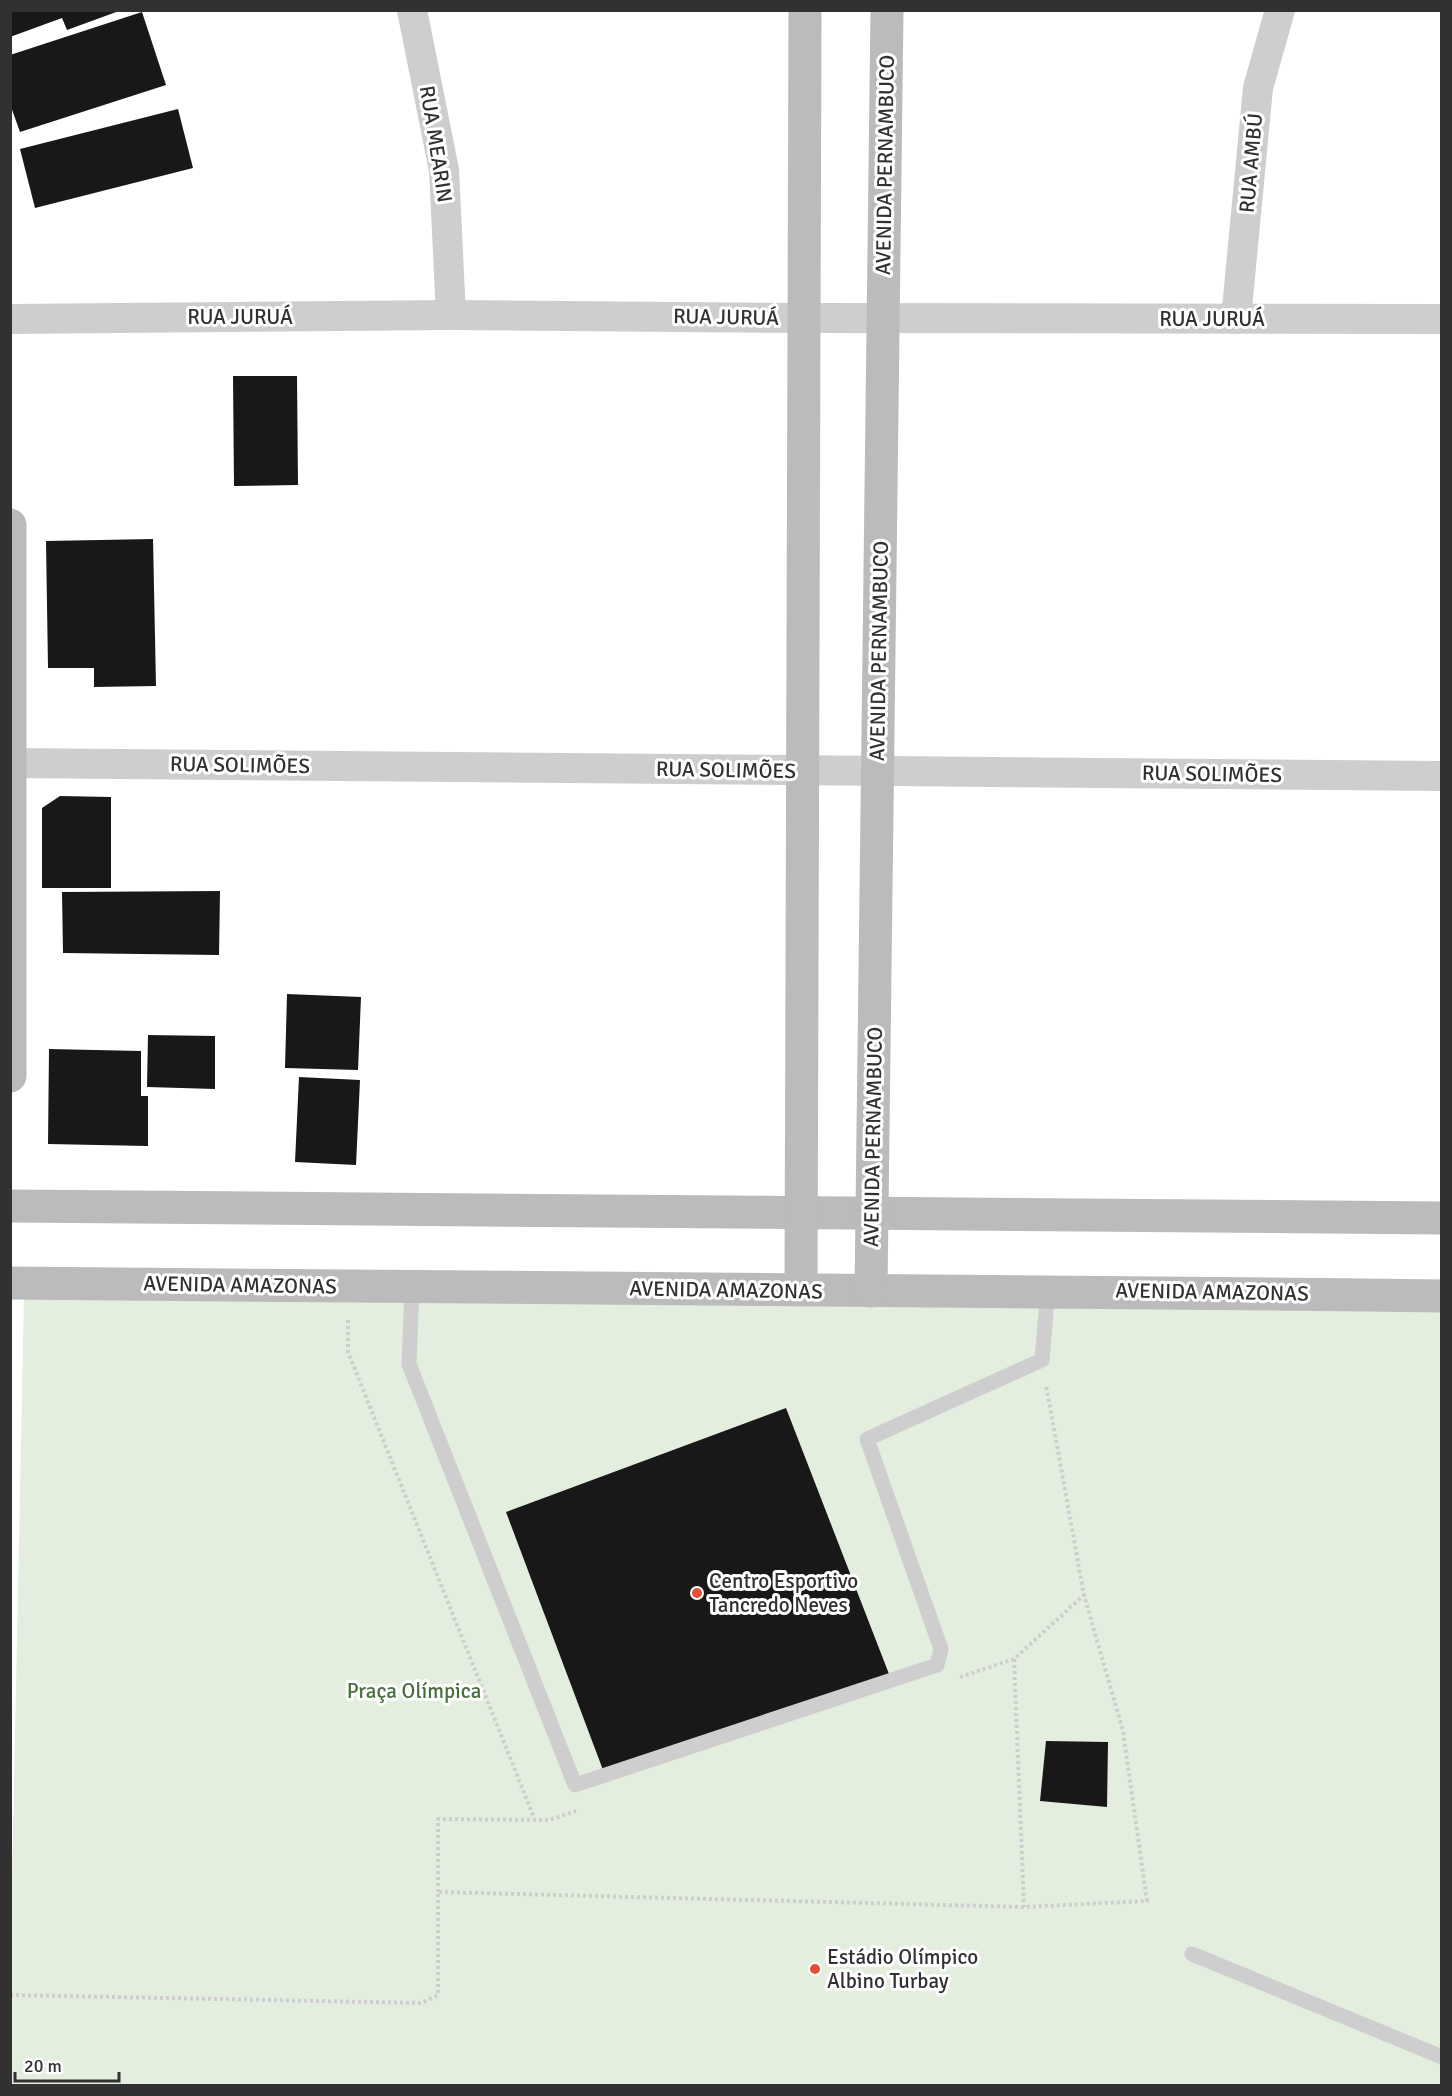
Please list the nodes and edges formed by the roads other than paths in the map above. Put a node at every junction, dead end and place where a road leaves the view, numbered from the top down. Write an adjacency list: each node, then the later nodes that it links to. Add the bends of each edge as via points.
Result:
1 (412, 10): 5 (street, RUA MEARIN, via 444,170)
2 (805, 10): 6 (main road)
3 (887, 10): 7 (main road, AVENIDA PERNAMBUCO)
4 (1280, 10): 9 (street, RUA AMBÚ, via 1258,88)
5 (451, 315): 6 (street, RUA JURUÁ); 8 (street, RUA JURUÁ)
6 (804, 318): 7 (street, RUA JURUÁ); 13 (main road)
7 (883, 318): 9 (street, RUA JURUÁ); 14 (main road, AVENIDA PERNAMBUCO)
8 (10, 319)
9 (1236, 319): 10 (street, RUA JURUÁ)
10 (1442, 319)
11 (10, 525): 12 (main road)
12 (11, 763): 13 (street, RUA SOLIMÕES); 16 (main road)
13 (803, 770): 14 (street, RUA SOLIMÕES); 18 (main road)
14 (878, 771): 15 (street, RUA SOLIMÕES); 19 (main road, AVENIDA PERNAMBUCO)
15 (1442, 776)
16 (10, 1076)
17 (10, 1206): 18 (main road)
18 (801, 1213): 19 (main road); 23 (main road)
19 (872, 1213): 20 (main road); 25 (main road, AVENIDA PERNAMBUCO)
20 (1442, 1218)
21 (10, 1283): 22 (main road, AVENIDA AMAZONAS)
22 (412, 1287): 23 (main road, AVENIDA AMAZONAS); 24 (lane, via 409,1364 575,1785 937,1665 941,1649 867,1439 1042,1360)
23 (801, 1290): 25 (main road, AVENIDA AMAZONAS)
24 (1048, 1290): 25 (main road, AVENIDA AMAZONAS); 26 (main road, AVENIDA AMAZONAS)
25 (871, 1291)
26 (1442, 1296)
27 (1192, 1954): 28 (lane)
28 (1442, 2057)

